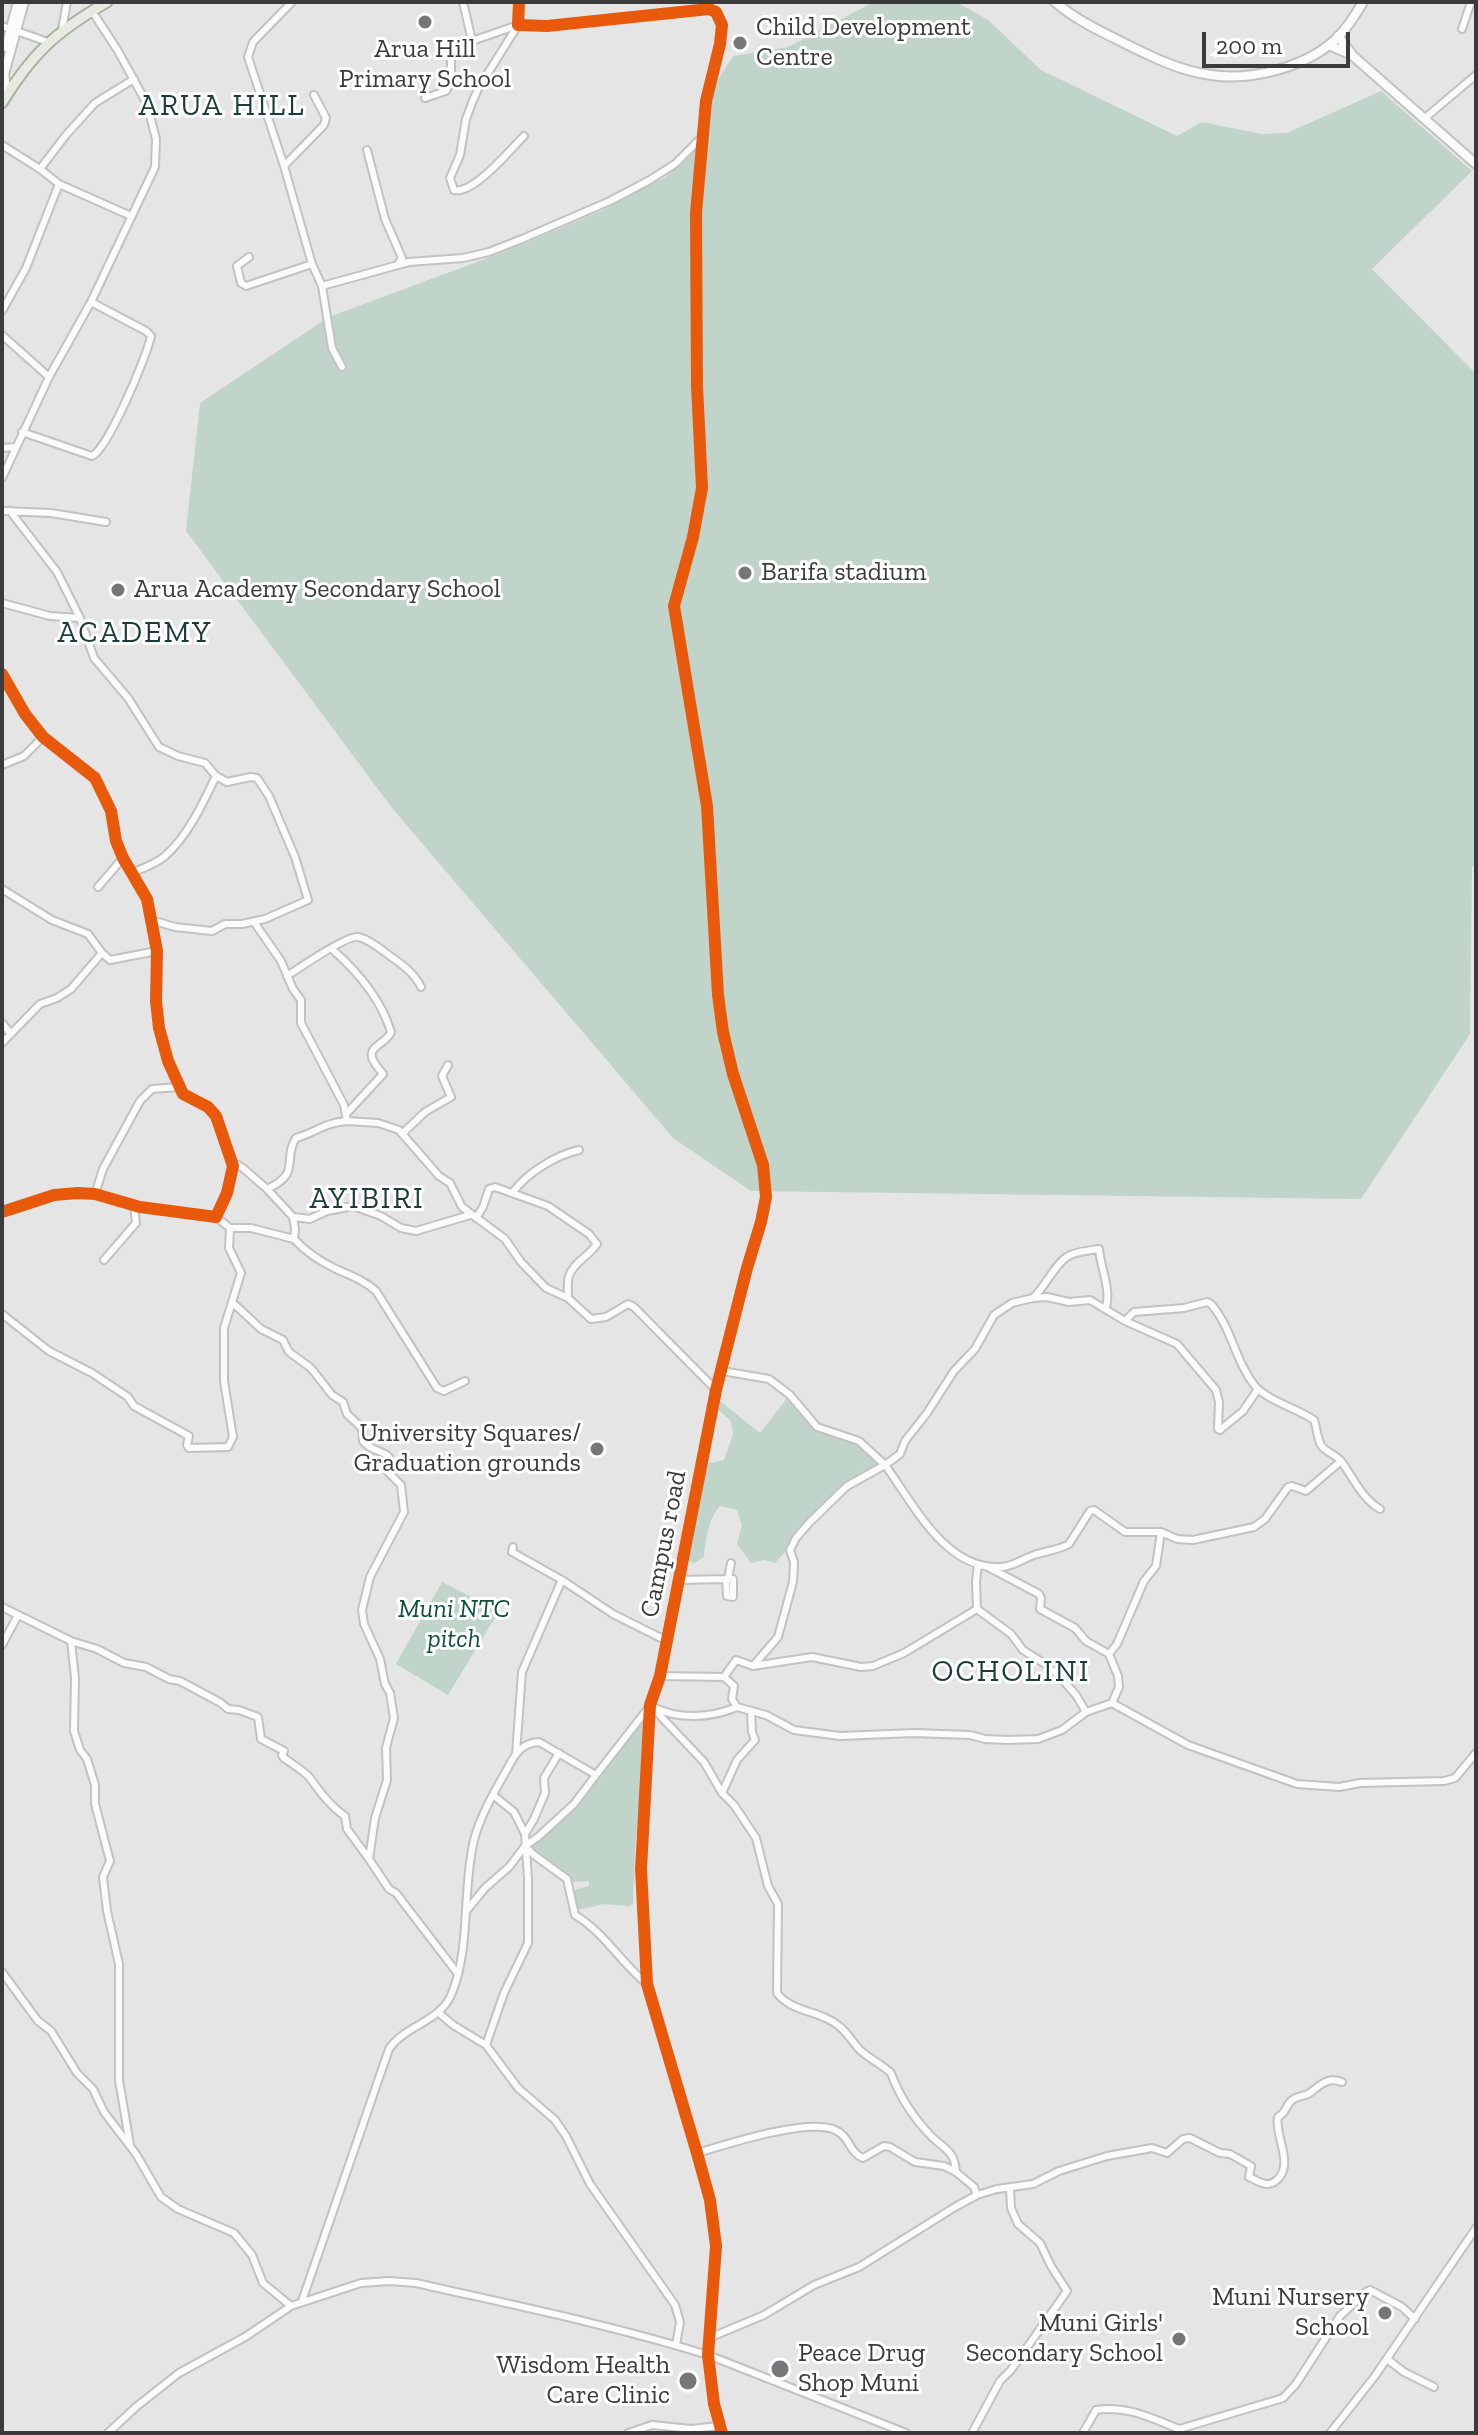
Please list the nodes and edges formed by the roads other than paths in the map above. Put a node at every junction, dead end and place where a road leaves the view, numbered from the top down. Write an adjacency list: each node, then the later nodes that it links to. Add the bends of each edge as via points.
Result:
1 (21, 2): 12 (main road)
2 (67, 2): 14 (street)
3 (107, 2): 10 (main road)
4 (292, 2): 32 (street, via 248,51)
5 (463, 2): 16 (street)
6 (519, 2): 11 (street)
7 (1055, 2): 18 (main road, via 1148,55 1211,75 1287,66)
8 (1363, 2): 15 (main road)
9 (1472, 4): 13 (street)
10 (92, 11): 14 (main road); 22 (street)
11 (518, 25): 16 (street); 27 (street, via 472,103 450,178 454,190 466,190 485,176); 28 (street, Campus road, via 716,12 722,25)
12 (10, 28): 17 (street); 20 (main road); 25 (main road)
13 (1462, 29)
14 (62, 30): 17 (main road)
15 (1338, 36): 18 (main road); 19 (main road)
16 (472, 41): 24 (street, via 451,53 446,91)
17 (48, 42): 25 (main road)
18 (1329, 45): 19 (main road)
19 (1353, 56): 26 (main road)
20 (2, 64)
21 (1476, 75): 26 (street)
22 (134, 79): 33 (street, via 95,103); 35 (street, via 152,119 156,150 155,167)
23 (314, 95): 32 (street, via 326,118 324,125)
24 (425, 98)
25 (4, 99)
26 (1425, 118): 31 (main road)
27 (524, 136)
28 (703, 136): 38 (street, via 648,181 522,239 455,260); 94 (street, Campus road, via 695,258 702,488 674,606 707,806 723,1032 766,1186)
29 (2, 145): 33 (street)
30 (367, 150): 38 (street, via 382,212 402,258)
31 (1476, 164)
32 (284, 166): 37 (street)
33 (40, 169): 34 (street)
34 (59, 184): 35 (street); 41 (street, via 26,268)
35 (131, 216): 40 (street)
36 (249, 257): 37 (street, via 237,266 246,286)
37 (312, 264): 39 (street)
38 (398, 265): 39 (street)
39 (322, 286): 43 (street, via 332,348)
40 (91, 302): 44 (street); 45 (street, via 151,336 107,438 92,456)
41 (2, 311)
42 (2, 335): 44 (street)
43 (342, 367)
44 (49, 377): 45 (street)
45 (22, 432): 46 (street)
46 (16, 447): 47 (street); 48 (street)
47 (2, 448)
48 (2, 478)
49 (6, 511): 50 (street); 52 (street, via 57,572)
50 (106, 522)
51 (2, 603): 52 (street)
52 (80, 618): 56 (street, via 94,658 141,715 153,739 166,752 205,763)
53 (2, 674): 54 (street)
54 (43, 737): 55 (street, via 29,753); 57 (street, via 95,778 111,811)
55 (2, 765)
56 (216, 776): 58 (street, via 171,850); 62 (street, via 227,782 257,778 295,857 308,900)
57 (123, 858): 58 (street); 59 (street)
58 (132, 873): 61 (street, via 147,899)
59 (98, 887)
60 (2, 889): 65 (street, via 52,920 88,934)
61 (151, 920): 62 (street, via 212,931 225,924); 64 (street)
62 (254, 922): 66 (street)
63 (332, 949): 66 (street); 67 (street, via 360,938 403,965); 73 (street, via 357,972 391,1032 372,1053 383,1074)
64 (157, 951): 65 (street, via 112,960); 72 (street, via 159,1028)
65 (102, 953): 69 (street, via 69,992 40,1004)
66 (287, 976): 73 (street, via 301,1000 301,1023)
67 (421, 987)
68 (2, 1023): 69 (street)
69 (11, 1034): 70 (street)
70 (2, 1043)
71 (448, 1065): 74 (street, via 442,1079 451,1097)
72 (179, 1087): 76 (street, via 216,1116); 79 (street, via 152,1089 140,1101)
73 (347, 1118): 74 (street); 77 (street, via 296,1138 289,1170)
74 (402, 1134): 82 (street, via 450,1183)
75 (579, 1150): 78 (street, via 543,1166)
76 (231, 1161): 77 (street); 83 (street, via 230,1183)
77 (267, 1189): 84 (street)
78 (513, 1192): 82 (street, via 489,1189 483,1207); 88 (street, via 548,1206 596,1242 568,1277)
79 (95, 1194): 80 (street); 81 (street, via 54,1195)
80 (134, 1206): 83 (street); 87 (street, via 135,1224)
81 (2, 1212)
82 (473, 1216): 84 (street, via 416,1231 353,1206 310,1219); 88 (street, via 505,1239 546,1288)
83 (216, 1217): 85 (street)
84 (293, 1217): 86 (street)
85 (230, 1228): 86 (street); 90 (street, via 229,1248 241,1273)
86 (294, 1239): 95 (street, via 327,1265 376,1291 440,1390)
87 (104, 1260)
88 (568, 1298): 97 (street, via 597,1320 628,1304 634,1307)
89 (1033, 1298): 91 (street, via 1090,1300); 91 (street, via 1064,1258 1099,1249 1108,1290); 99 (street, via 994,1315 900,1454)
90 (232, 1302): 92 (street, via 223,1351 233,1441 212,1449 189,1448 189,1436 41,1346); 131 (street, via 261,1329 283,1340 289,1352 343,1402 362,1428 363,1441 389,1457 388,1472 403,1492 403,1517 370,1577 362,1610 394,1718)
91 (1106, 1308): 93 (street)
92 (2, 1314)
93 (1125, 1321): 96 (street, via 1134,1312 1211,1304); 96 (street, via 1181,1348 1216,1390 1218,1430 1243,1411)
94 (722, 1371): 97 (street, Campus road); 99 (street, via 769,1379 817,1427 859,1441)
95 (465, 1381)
96 (1258, 1389): 98 (street, via 1314,1420 1323,1448)
97 (716, 1390): 106 (street, Campus road)
98 (1341, 1461): 100 (street, via 1367,1501); 101 (street, via 1306,1491 1286,1488 1254,1527 1186,1541)
99 (885, 1465): 104 (street, via 940,1541); 115 (street, via 847,1486 796,1538 790,1550 793,1582 778,1637)
100 (1380, 1509)
101 (1161, 1532): 105 (street, via 1125,1532 1098,1511 1090,1511 1064,1547 1010,1566); 114 (street, via 1156,1566)
102 (513, 1547): 112 (street, via 512,1552 613,1614)
103 (731, 1563): 106 (street, via 733,1597 727,1596 726,1579)
104 (978, 1565): 105 (street); 109 (street)
105 (988, 1567): 114 (street, via 1039,1594 1040,1609)
106 (679, 1580): 112 (street, Campus road)
107 (561, 1582): 125 (street, via 522,1672)
108 (2, 1607): 110 (street)
109 (977, 1609): 115 (street, via 873,1666 812,1657); 122 (street, via 1062,1679)
110 (18, 1615): 111 (street); 113 (street)
111 (71, 1641): 131 (street, via 146,1667 228,1709 258,1717 261,1739 284,1751 284,1758 309,1776 345,1816 347,1829); 139 (street, via 74,1731 95,1785 110,1861 103,1877 119,1964 119,2080)
112 (667, 1641): 116 (street, Campus road)
113 (2, 1645)
114 (1109, 1654): 118 (street, via 1119,1687)
115 (753, 1666): 117 (street, via 736,1660)
116 (660, 1676): 117 (street); 119 (street, Campus road)
117 (724, 1677): 120 (street, via 734,1686)
118 (1112, 1703): 122 (street); 124 (street, via 1188,1745 1297,1784 1444,1781 1455,1778)
119 (650, 1705): 120 (street, via 669,1715 698,1716); 126 (street); 127 (street, via 704,1762); 135 (street, via 641,1869)
120 (737, 1707): 121 (street)
121 (751, 1712): 122 (street, via 794,1730 840,1736 914,1733 1008,1740 1051,1736); 127 (street, via 755,1740 737,1760)
122 (1086, 1712)
123 (559, 1753): 125 (street, via 528,1742); 126 (street); 129 (street, via 544,1778 545,1793)
124 (1476, 1753)
125 (516, 1754): 128 (street)
126 (596, 1775): 130 (street, via 574,1804)
127 (722, 1793): 141 (street, via 756,1838 778,1904 777,1993 839,2025 872,2061 891,2073 916,2116 949,2150)
128 (493, 1795): 129 (street, via 514,1812); 132 (street, via 474,1840)
129 (525, 1834): 130 (street)
130 (525, 1846): 132 (street); 135 (street, via 567,1879 575,1915); 137 (street, via 528,1943)
131 (369, 1859): 134 (street)
132 (467, 1910): 134 (street)
133 (2, 1972): 139 (street, via 51,2031)
134 (458, 1974): 136 (street)
135 (647, 1984): 140 (street)
136 (439, 2013): 137 (street); 145 (street, via 402,2034 389,2049)
137 (486, 2045): 149 (street, via 518,2088 555,2120 590,2184 675,2305 680,2322)
138 (1342, 2082): 142 (street, via 1327,2080 1295,2098 1278,2117 1283,2166 1269,2185 1249,2177 1251,2166 1238,2157 1186,2138 1167,2153 1152,2148 1107,2156)
139 (130, 2145): 146 (street, via 164,2200 234,2233 252,2255 263,2283)
140 (697, 2153): 141 (street, via 778,2132 829,2128 843,2134 863,2158 884,2146 915,2162); 148 (street, via 716,2230)
141 (956, 2172): 143 (street)
142 (1010, 2188): 143 (street); 159 (street, via 1018,2224 1040,2243 1067,2291 1001,2378)
143 (977, 2195): 148 (street, via 859,2267)
144 (1476, 2228): 147 (street)
145 (302, 2301): 146 (street); 149 (street, via 361,2283 402,2281)
146 (291, 2306): 156 (street, via 179,2373)
147 (1415, 2319): 151 (street); 154 (street, via 1370,2290 1340,2316 1283,2398)
148 (709, 2338): 150 (street)
149 (676, 2345): 150 (street)
150 (708, 2355): 153 (street); 158 (street)
151 (1387, 2359): 152 (street); 160 (street)
152 (1434, 2387)
153 (720, 2429): 157 (street, via 652,2425)
154 (1179, 2431): 155 (street, via 1117,2408 1096,2410)
155 (1082, 2432)
156 (108, 2433)
157 (628, 2433)
158 (906, 2433)
159 (972, 2433)
160 (1330, 2433)

